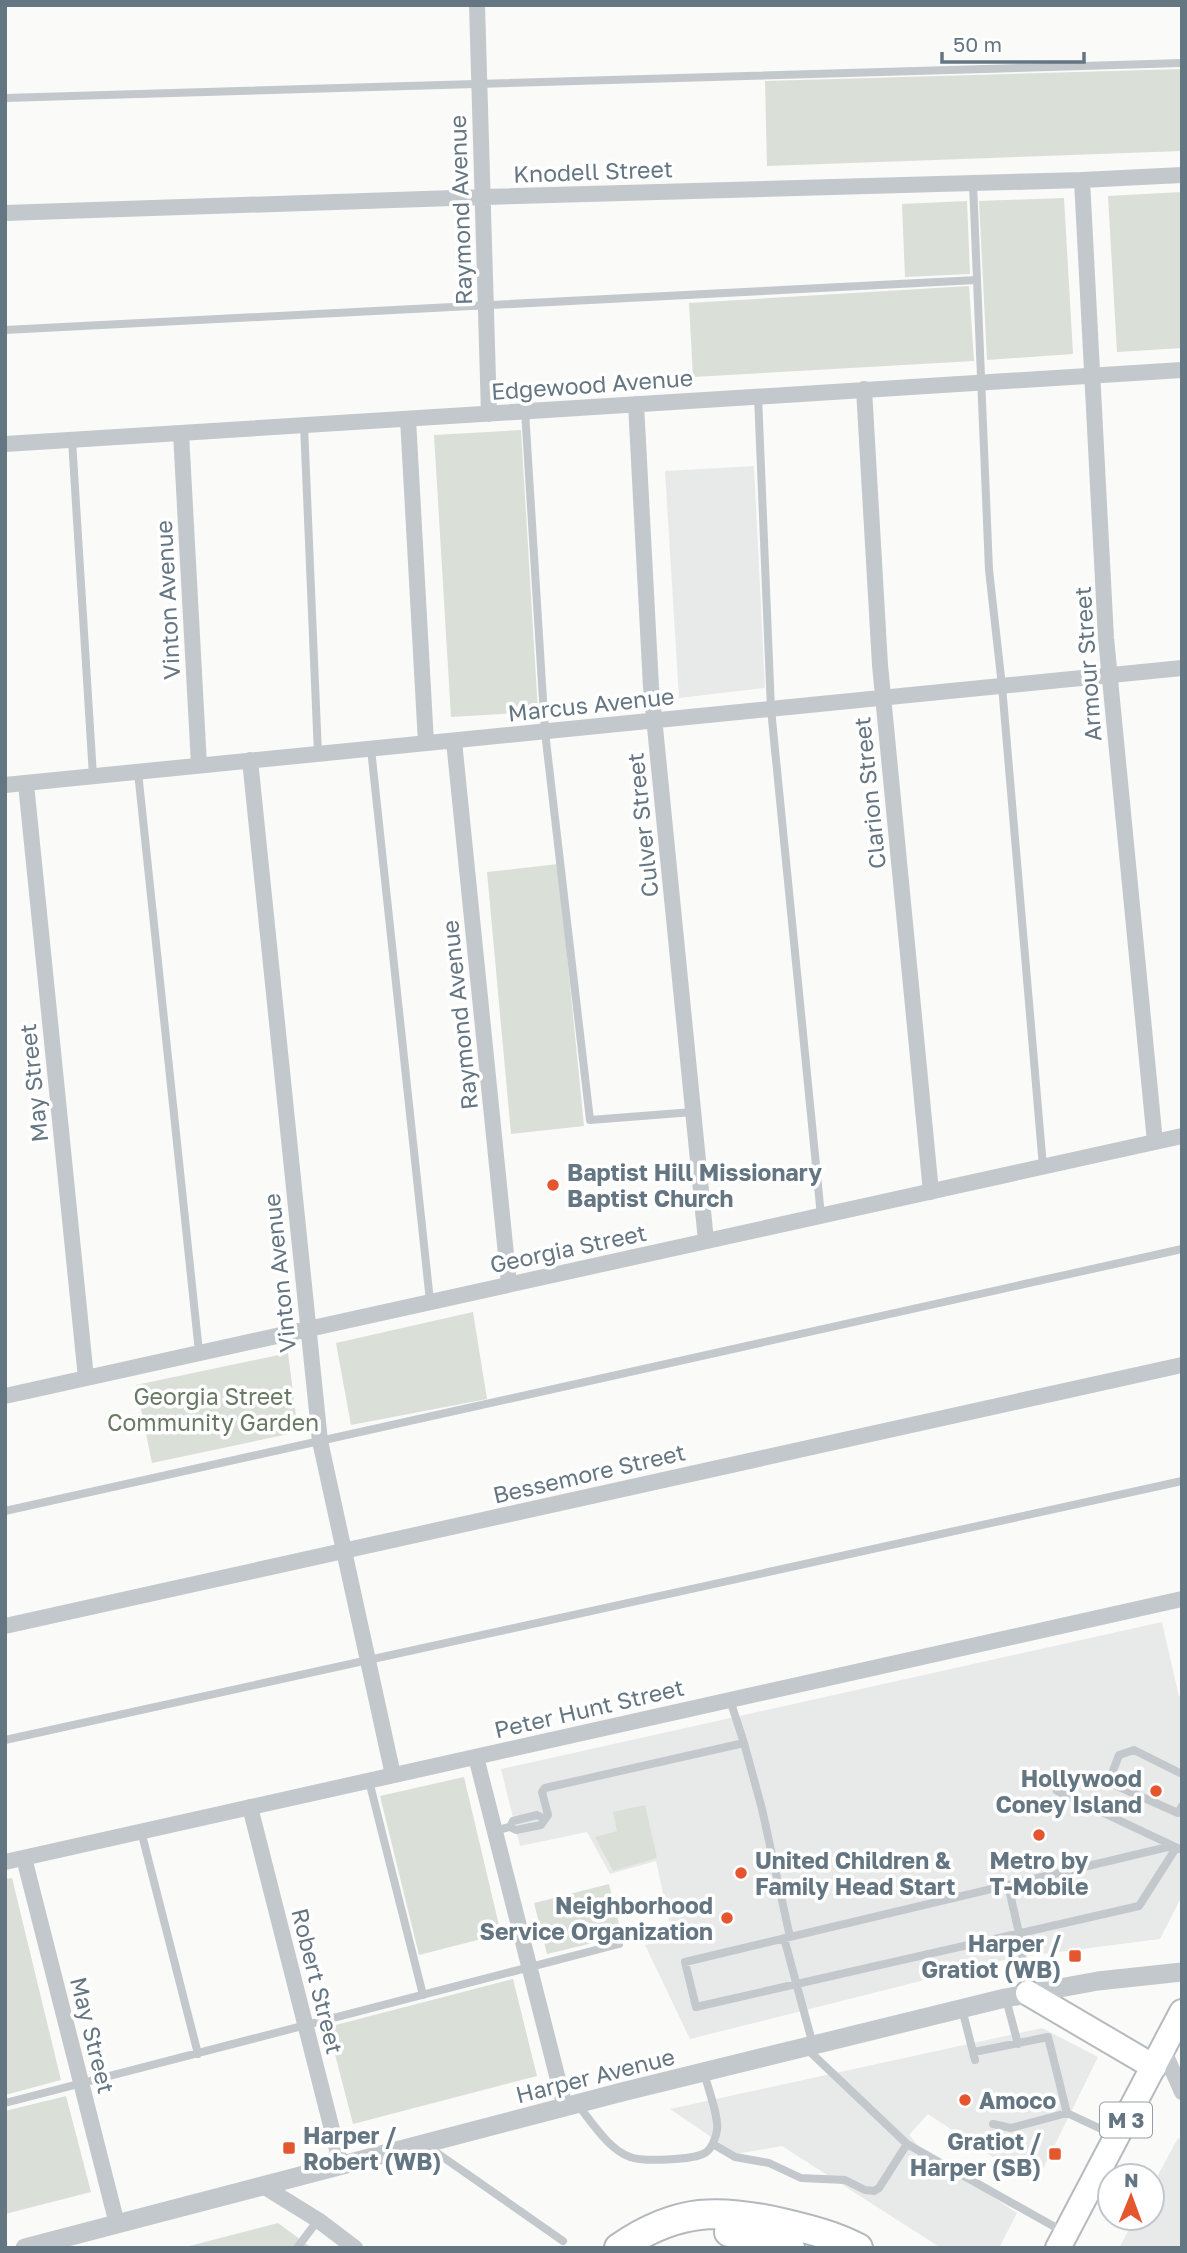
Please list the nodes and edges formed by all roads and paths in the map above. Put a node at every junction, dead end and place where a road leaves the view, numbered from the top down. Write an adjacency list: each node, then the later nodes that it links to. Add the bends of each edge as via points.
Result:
1 (477, 5): 3 (street, Raymond Avenue)
2 (1182, 63): 3 (lane)
3 (479, 83): 4 (lane); 8 (street, Raymond Avenue)
4 (5, 98)
5 (1182, 175): 6 (street, Knodell Street)
6 (1082, 180): 7 (street, Knodell Street); 14 (street, Armour Street)
7 (973, 183): 8 (street, Knodell Street); 10 (lane)
8 (483, 197): 9 (street, Knodell Street); 11 (street, Raymond Avenue)
9 (5, 213)
10 (977, 280): 11 (lane); 15 (lane)
11 (486, 306): 12 (lane); 20 (street, Raymond Avenue)
12 (5, 330)
13 (1182, 370): 14 (street, Edgewood Avenue)
14 (1093, 375): 15 (street, Edgewood Avenue); 27 (street, Armour Street)
15 (980, 382): 16 (street, Edgewood Avenue); 28 (lane, via 989,570)
16 (864, 389): 17 (street, Edgewood Avenue); 29 (street, Clarion Street)
17 (758, 396): 18 (street, Edgewood Avenue); 30 (lane)
18 (636, 404): 19 (street, Edgewood Avenue); 31 (street, Culver Street)
19 (525, 411): 20 (street, Edgewood Avenue); 32 (lane)
20 (489, 414): 21 (street, Edgewood Avenue)
21 (408, 419): 22 (street, Edgewood Avenue); 34 (street)
22 (303, 425): 23 (street, Edgewood Avenue); 36 (lane)
23 (181, 433): 24 (street, Edgewood Avenue); 38 (street, Vinton Avenue)
24 (72, 440): 25 (street, Edgewood Avenue); 40 (lane)
25 (5, 444)
26 (1182, 668): 27 (street, Marcus Avenue)
27 (1109, 676): 28 (street, Marcus Avenue); 45 (street, Armour Street)
28 (1002, 686): 29 (street, Marcus Avenue); 46 (lane)
29 (883, 698): 30 (street, Marcus Avenue); 47 (street, Clarion Street)
30 (771, 709): 31 (street, Marcus Avenue); 48 (lane)
31 (655, 721): 32 (street, Marcus Avenue); 43 (street, Culver Street)
32 (545, 732): 33 (street, Marcus Avenue); 43 (lane, via 590,1120)
33 (454, 741): 34 (street, Marcus Avenue); 51 (street, Raymond Avenue)
34 (426, 743): 35 (street, Marcus Avenue)
35 (370, 749): 36 (street, Marcus Avenue); 52 (lane)
36 (318, 754): 37 (street, Marcus Avenue)
37 (250, 760): 38 (street, Marcus Avenue); 53 (street, Vinton Avenue)
38 (199, 765): 39 (street, Marcus Avenue)
39 (138, 772): 40 (street, Marcus Avenue); 54 (lane)
40 (93, 776): 41 (street, Marcus Avenue)
41 (26, 784): 42 (street, Marcus Avenue); 56 (street, May Street)
42 (5, 785)
43 (693, 1112): 49 (street, Culver Street)
44 (1182, 1136): 45 (street, Georgia Street)
45 (1156, 1142): 46 (street, Georgia Street)
46 (1043, 1167): 47 (street, Georgia Street)
47 (931, 1192): 48 (street, Georgia Street)
48 (821, 1216): 49 (street, Georgia Street)
49 (706, 1241): 51 (street, Georgia Street)
50 (1182, 1249): 58 (lane)
51 (509, 1284): 52 (street, Georgia Street)
52 (430, 1301): 53 (street, Georgia Street)
53 (308, 1328): 54 (street, Georgia Street); 58 (street, Vinton Avenue)
54 (199, 1352): 56 (street, Georgia Street)
55 (1182, 1364): 61 (street, Bessemore Street)
56 (86, 1378): 57 (street, Georgia Street)
57 (5, 1396)
58 (320, 1441): 60 (lane); 61 (street, Vinton Avenue)
59 (1182, 1481): 64 (lane)
60 (5, 1511)
61 (343, 1551): 63 (street, Bessemore Street); 64 (street, Vinton Avenue)
62 (1182, 1599): 65 (street, Peter Hunt Street)
63 (5, 1626)
64 (368, 1662): 66 (lane); 70 (street, Vinton Avenue)
65 (730, 1700): 67 (lane); 68 (street, Peter Hunt Street)
66 (5, 1740)
67 (744, 1743): 75 (lane, via 545,1788 548,1815 541,1825); 82 (lane)
68 (476, 1757): 70 (street, Peter Hunt Street); 75 (street)
69 (1182, 1774): 74 (lane, via 1134,1750 1119,1755 1111,1776 1117,1786)
70 (393, 1775): 71 (street, Peter Hunt Street)
71 (368, 1780): 73 (street, Peter Hunt Street); 87 (lane)
72 (1057, 1790): 77 (lane)
73 (250, 1807): 76 (street, Peter Hunt Street); 91 (street, Robert Street)
74 (1180, 1810)
75 (502, 1829): 84 (street)
76 (141, 1831): 78 (street, Peter Hunt Street); 94 (lane)
77 (1177, 1848): 80 (lane); 81 (lane, via 1139,1906)
78 (24, 1858): 79 (street, Peter Hunt Street); 97 (street, May Street)
79 (5, 1862)
80 (1008, 1885): 81 (lane); 82 (lane)
81 (1019, 1933): 86 (lane); 88 (lane)
82 (787, 1937): 86 (lane); 86 (lane, via 685,1962 696,2007)
83 (619, 1944): 84 (lane)
84 (529, 1968): 87 (lane); 100 (street)
85 (1182, 1972): 88 (street, Harper Avenue)
86 (797, 1985): 93 (lane)
87 (423, 1995): 91 (lane)
88 (1016, 1996): 89 (street, Harper Avenue); 92 (lane); 95 (main road)
89 (962, 2009): 92 (lane, via 975,2056); 93 (street, Harper Avenue)
90 (1182, 2012): 95 (main road, M 3)
91 (306, 2026): 94 (lane); 107 (street, Robert Street)
92 (1018, 2044): 101 (lane, via 1048,2037)
93 (809, 2046): 96 (street, Harper Avenue); 106 (lane)
94 (198, 2054): 97 (lane)
95 (1158, 2058): 98 (street); 103 (main road, M 3)
96 (704, 2072): 100 (street, Harper Avenue); 105 (lane, via 718,2127)
97 (82, 2083): 99 (lane); 110 (street, May Street)
98 (1182, 2092)
99 (5, 2103)
100 (571, 2106): 104 (street, Harper Avenue); 105 (lane, via 631,2157 689,2157 705,2153)
101 (1067, 2113): 102 (lane, via 1011,2128); 103 (lane)
102 (993, 2124)
103 (1117, 2137): 112 (main road, M 3)
104 (424, 2144): 107 (street, Harper Avenue); 111 (lane)
105 (713, 2144): 106 (lane, via 735,2157 769,2164 801,2178 845,2180 874,2191)
106 (907, 2144): 112 (lane)
107 (341, 2165): 108 (street, Harper Avenue)
108 (263, 2186): 109 (street); 110 (street, Harper Avenue)
109 (318, 2220): 114 (lane); 115 (street)
110 (117, 2224): 113 (street, Harper Avenue)
111 (563, 2241)
112 (1064, 2243)
113 (25, 2248)
114 (298, 2248)
115 (355, 2248)
116 (619, 2248): 119 (highway, via 671,2221 724,2213 752,2215 833,2235)
117 (652, 2248): 118 (highway, via 685,2235 720,2231 753,2234)
118 (790, 2248)
119 (858, 2248)

